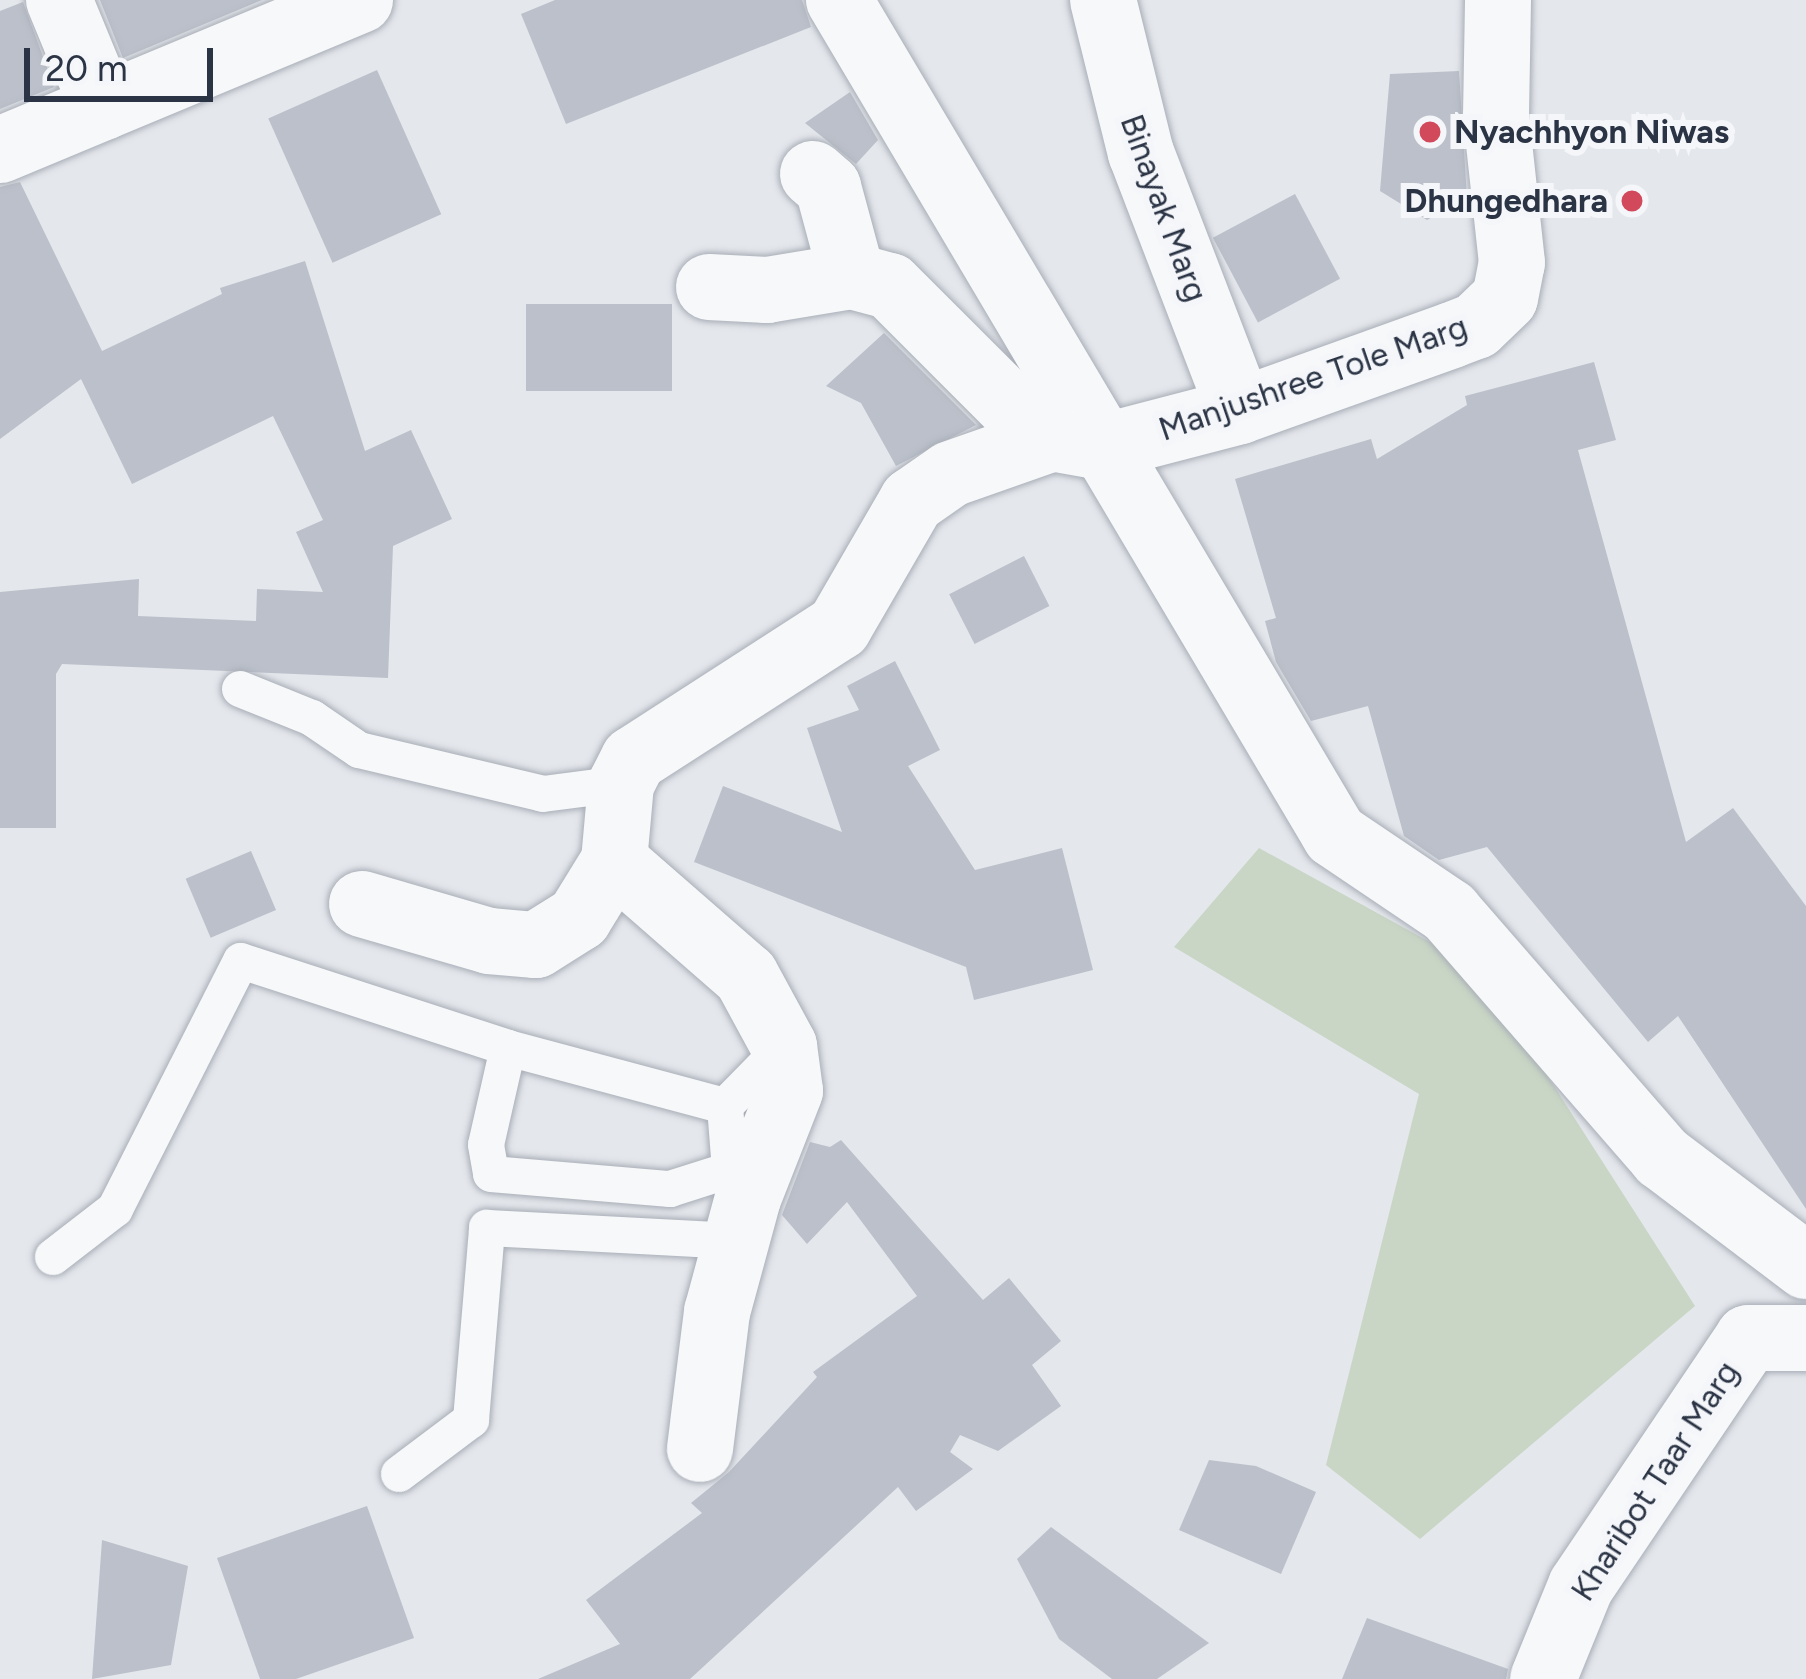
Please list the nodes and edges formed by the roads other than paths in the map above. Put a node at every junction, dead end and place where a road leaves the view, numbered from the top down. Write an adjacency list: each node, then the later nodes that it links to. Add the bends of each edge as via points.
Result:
1 (59, 0): 6 (street)
2 (360, 0): 6 (street)
3 (839, 0): 12 (street)
4 (1103, 0): 11 (street, Binayak Marg, via 1141,153)
5 (1498, 0): 11 (street, Manjushree Tole Marg, via 1496,116 1512,263 1504,298 1476,326)
6 (103, 107): 7 (street)
7 (0, 150)
8 (813, 174): 9 (street, via 828,187)
9 (852, 276): 10 (street, via 767,290); 12 (street, via 890,286 1040,436)
10 (709, 287)
11 (1240, 411): 12 (street, Manjushree Tole Marg)
12 (1077, 443): 14 (street, Manjushree Tole Marg, via 951,474 912,501 839,627 634,759); 22 (street, via 1335,835 1449,912 1662,1157)
13 (239, 689): 14 (lane, via 312,718 359,750 543,794)
14 (621, 784): 15 (street)
15 (614, 861): 16 (street, via 598,898 536,945 489,941); 17 (street, via 746,976)
16 (362, 904)
17 (784, 1046): 19 (lane); 20 (street, via 790,1091)
18 (508, 1048): 19 (lane); 19 (lane, via 486,1145 491,1174 670,1189 730,1170); 21 (lane, via 242,961 116,1209)
19 (725, 1106)
20 (736, 1240): 24 (street, via 717,1312); 25 (lane, via 487,1228 471,1420)
21 (53, 1257)
22 (1806, 1266)
23 (1806, 1338): 26 (street, Kharibot Taar Marg, via 1748,1338 1581,1586)
24 (700, 1449)
25 (399, 1474)
26 (1543, 1679)

